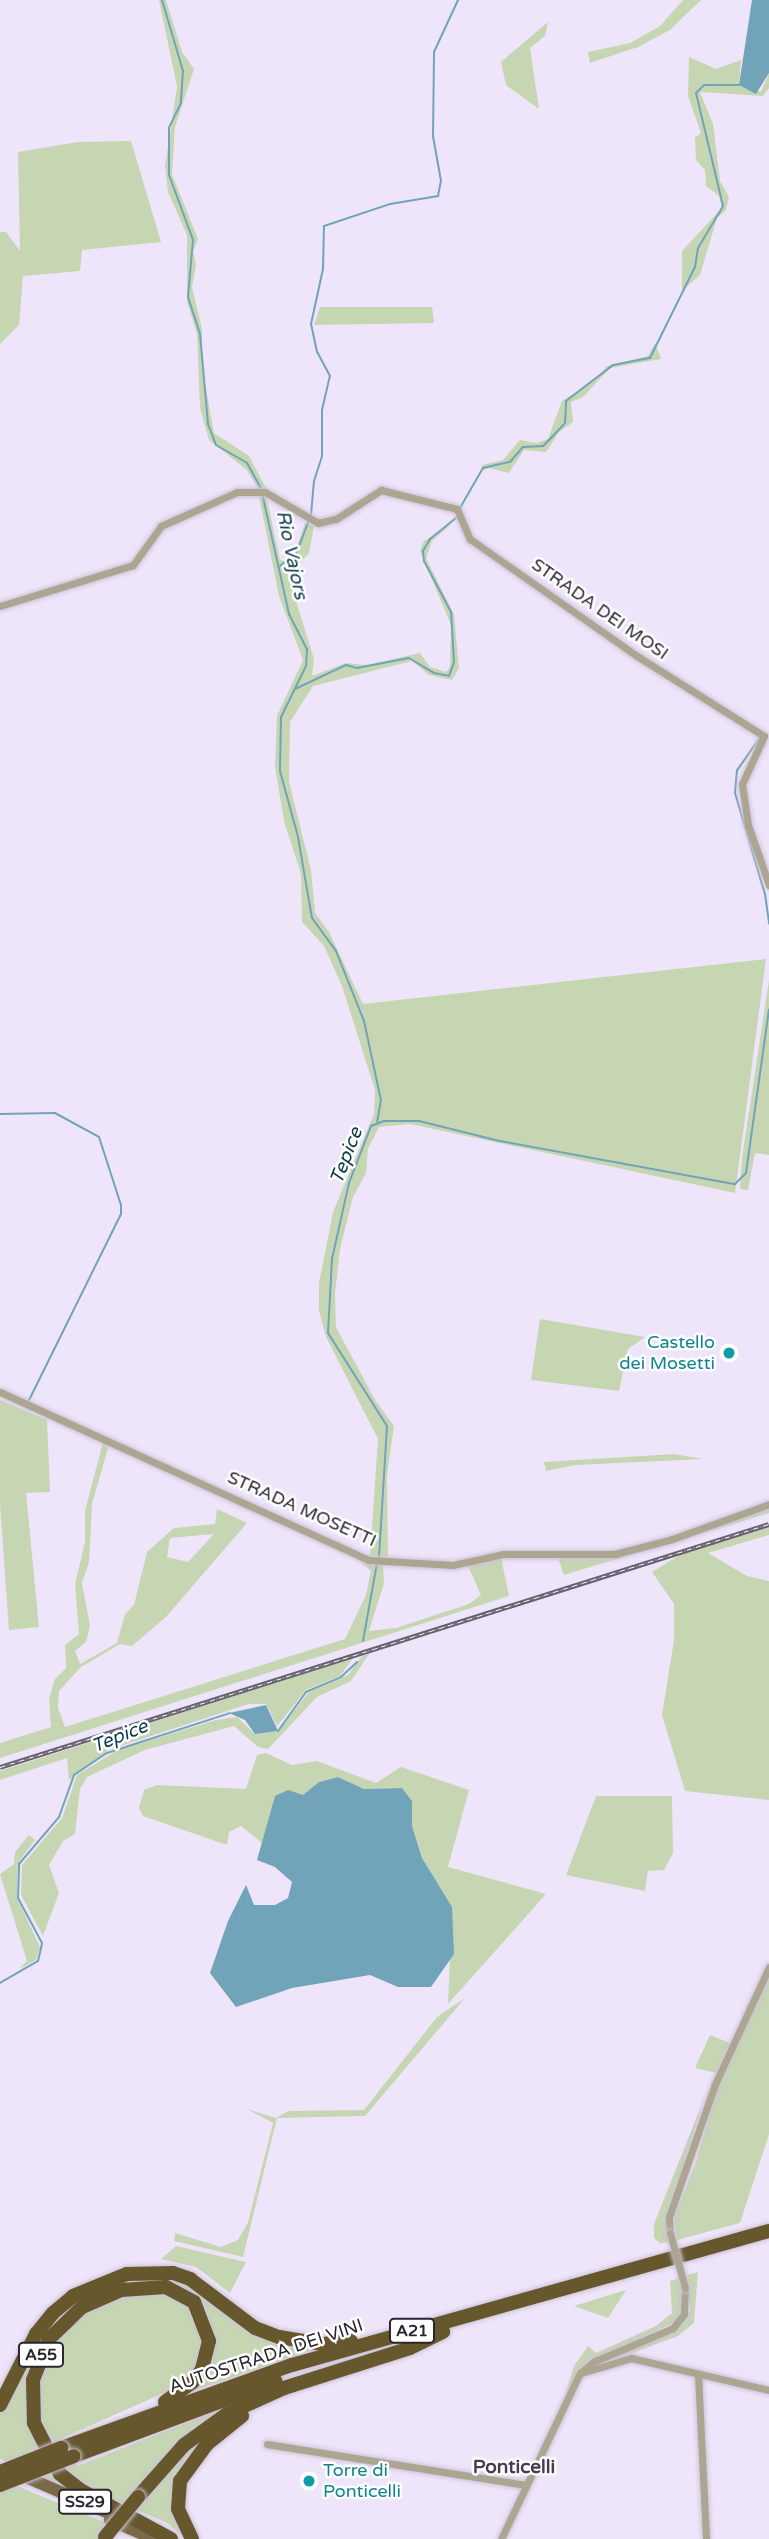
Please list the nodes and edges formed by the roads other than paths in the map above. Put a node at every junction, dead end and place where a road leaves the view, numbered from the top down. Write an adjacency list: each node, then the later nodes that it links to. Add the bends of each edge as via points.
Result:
1 (0, 606): 2 (street, STRADA DEI MOSI, via 133,565 161,526 237,492 265,492 308,521 336,519 382,490 457,509 470,539 637,656 760,731 766,740 746,768 742,785 748,825)
2 (769, 885)
3 (0, 1392): 4 (street, STRADA MOSETTI, via 369,1560 453,1565 503,1555 615,1554)
4 (769, 1504)
5 (769, 1967): 11 (street, bridge, via 715,2084 669,2217 685,2288 684,2315 673,2328 595,2361)
6 (769, 2231): 8 (highway, AUTOSTRADA DEI VINI / A21)
7 (769, 2241): 9 (highway, AUTOSTRADA DEI VINI)
8 (468, 2315): 14 (highway, A55, via 339,2343 301,2343 256,2328 190,2279 173,2273 127,2274 99,2282 53,2313 36,2334); 16 (highway, AUTOSTRADA DEI VINI / A21, via 292,2365)
9 (443, 2332): 10 (highway, via 410,2348); 16 (highway, AUTOSTRADA DEI VINI, via 271,2382)
10 (349, 2366): 21 (highway, bridge, via 227,2414 184,2445); 24 (highway, via 246,2414 195,2456 177,2495 181,2522)
11 (580, 2373): 12 (street, via 631,2358); 20 (street)
12 (698, 2374): 13 (street); 26 (street)
13 (769, 2390)
14 (0, 2405)
15 (267, 2444): 20 (street)
16 (67, 2452): 18 (highway, A55, bridge); 19 (highway, A55, bridge); 23 (highway, A55, via 163,2404 193,2382 202,2369 209,2341 208,2328 194,2302 181,2292 156,2286 100,2298 82,2307 49,2339 33,2380 34,2423 60,2474)
17 (0, 2465): 23 (main road, SS29)
18 (0, 2472): 22 (main road, SS29)
19 (0, 2485)
20 (526, 2485): 25 (street)
21 (104, 2538)
22 (154, 2539)
23 (170, 2539)
24 (192, 2539)
25 (500, 2539)
26 (706, 2539)

